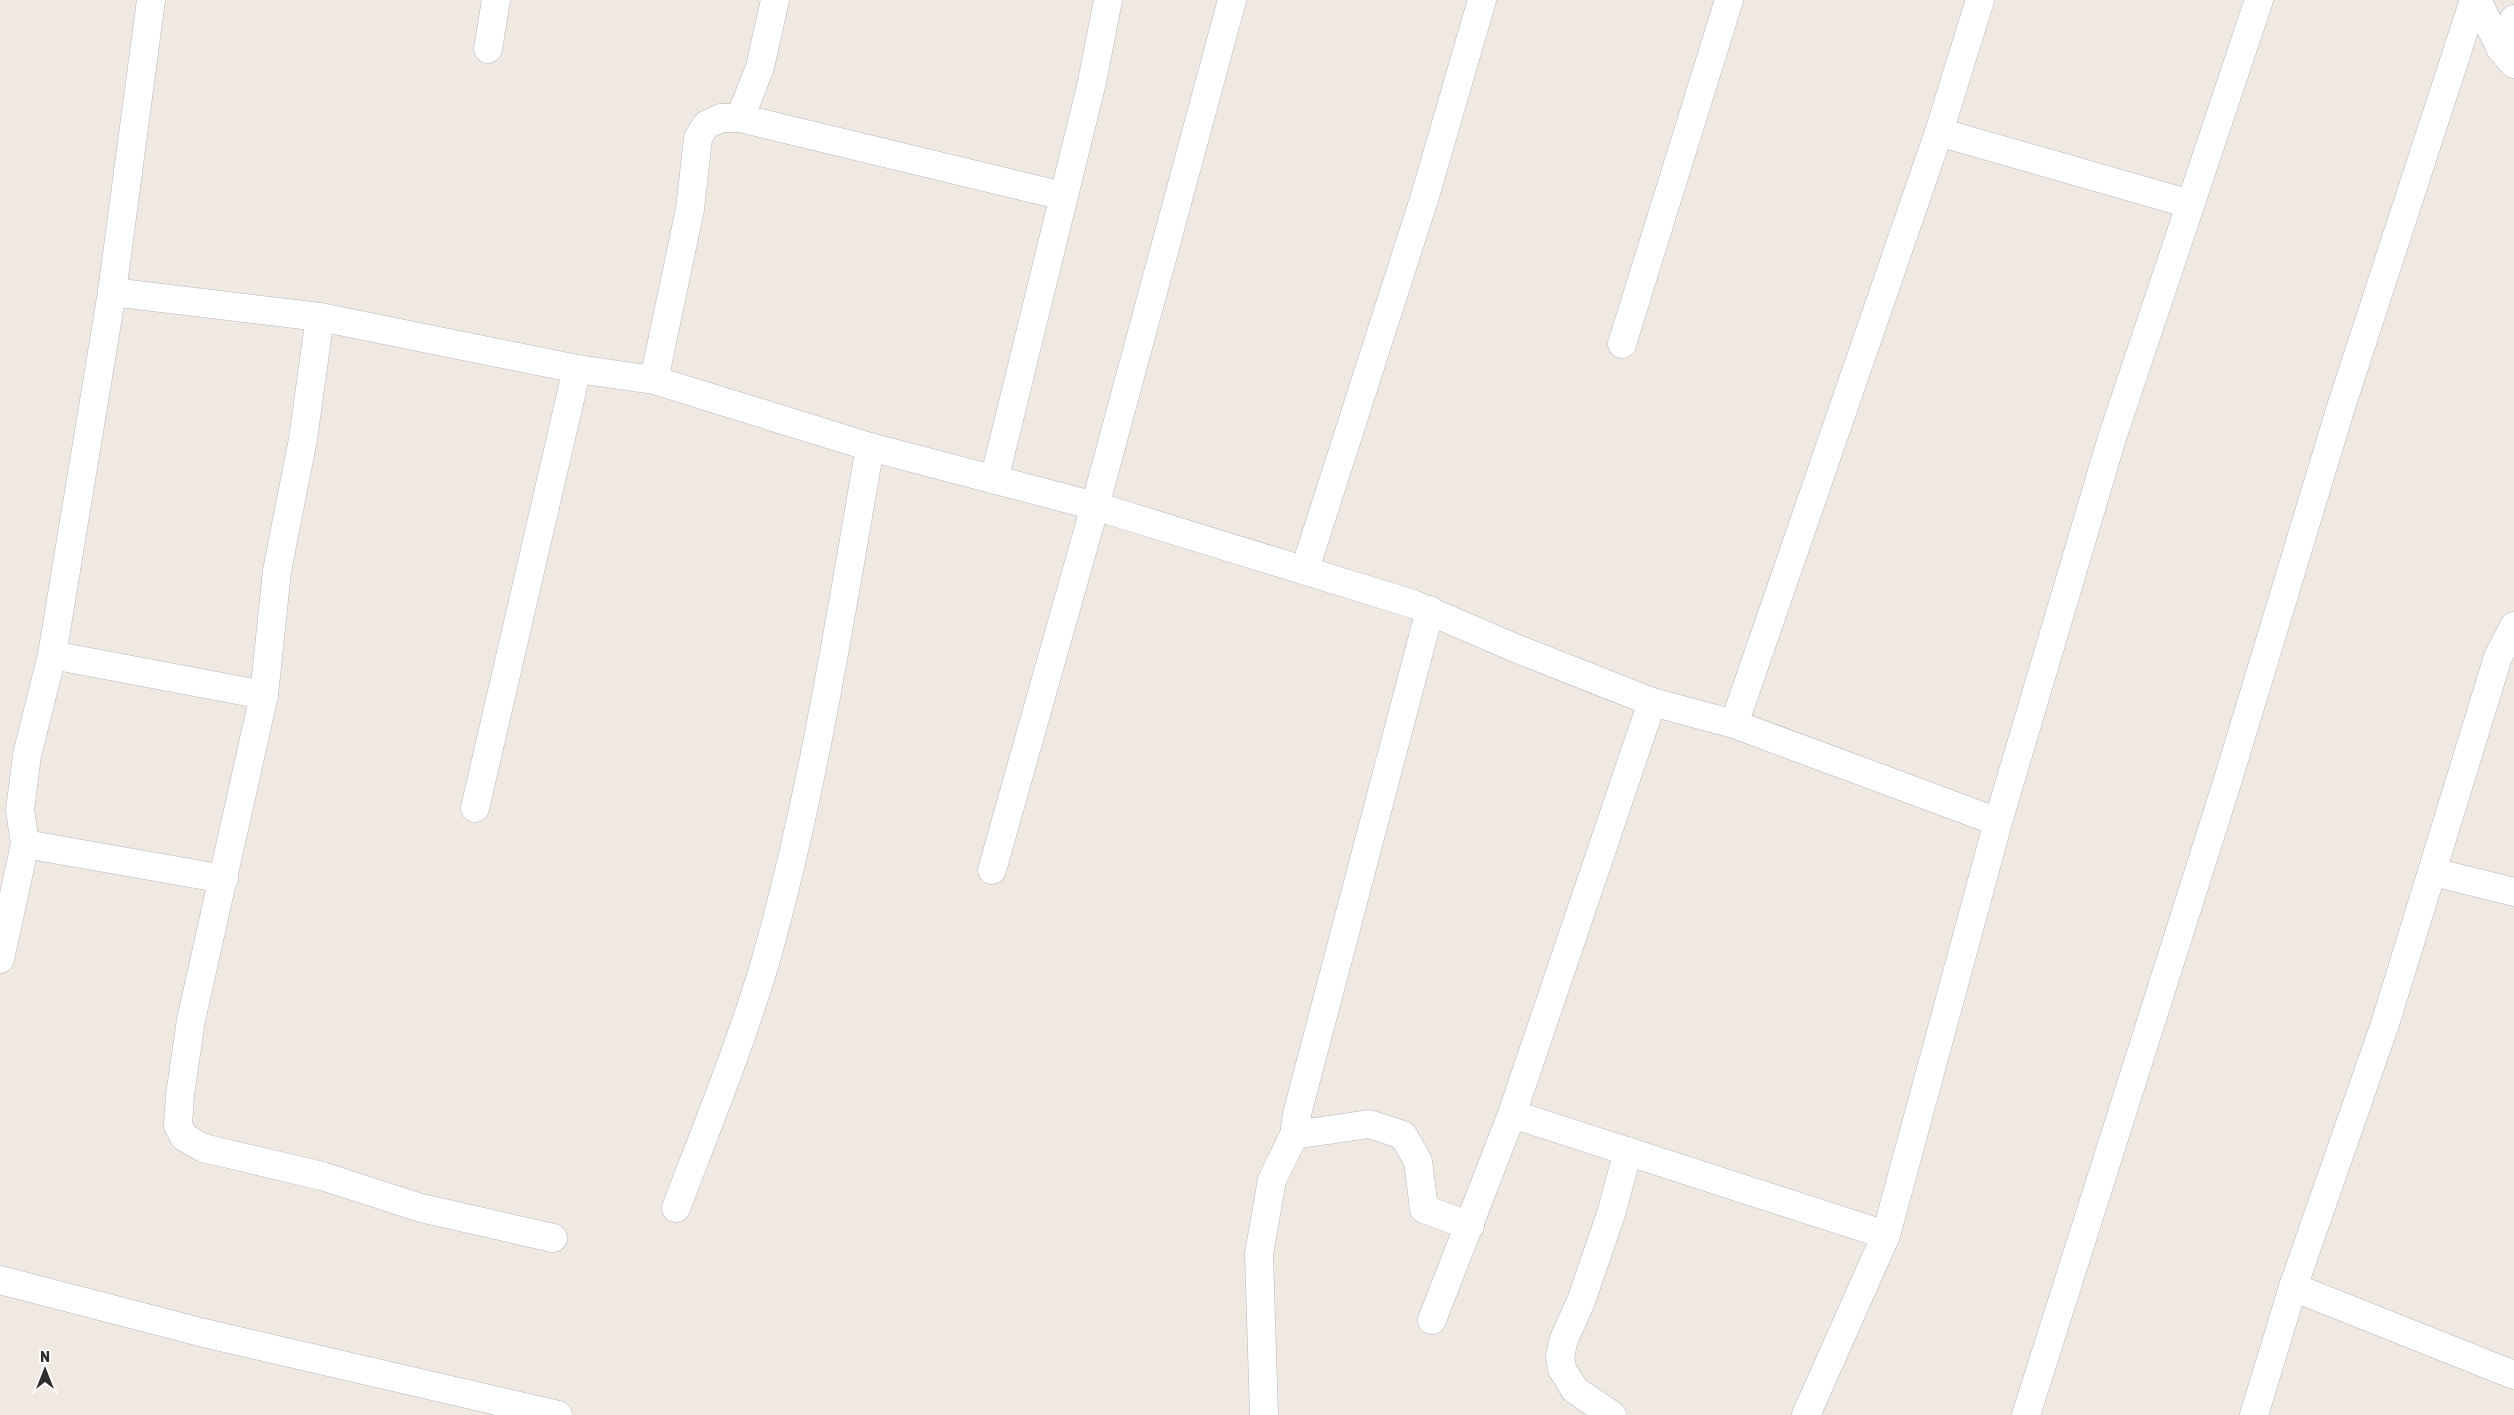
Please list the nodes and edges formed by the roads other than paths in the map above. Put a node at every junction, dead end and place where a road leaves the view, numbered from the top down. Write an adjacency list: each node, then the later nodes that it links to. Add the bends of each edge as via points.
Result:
1 (151, 0): 18 (street)
2 (496, 0): 12 (street)
3 (775, 0): 14 (street, via 760,67)
4 (1108, 0): 16 (street, via 1092,82)
5 (1232, 0): 25 (street)
6 (1482, 0): 26 (street, via 1425,196)
7 (1730, 0): 20 (street)
8 (1980, 0): 15 (street)
9 (2259, 0): 17 (street)
10 (2475, 0): 13 (street); 56 (street, via 2341,407 2226,786)
11 (2514, 19): 13 (street)
12 (488, 49)
13 (2507, 56)
14 (740, 118): 16 (street); 22 (street, via 721,118 706,125 698,138 690,209)
15 (1939, 132): 17 (street); 32 (street)
16 (1063, 196): 24 (street)
17 (2190, 204): 34 (street, via 2112,438)
18 (112, 292): 19 (street); 29 (street)
19 (320, 317): 21 (street); 30 (street, via 302,439 277,571)
20 (1622, 344)
21 (577, 369): 22 (street); 33 (street)
22 (654, 380): 23 (street)
23 (870, 447): 24 (street); 44 (street, via 833,663 798,830 765,962 739,1042)
24 (994, 480): 25 (street)
25 (1095, 506): 26 (street); 36 (street)
26 (1305, 569): 27 (street)
27 (1430, 610): 31 (street, via 1515,648); 42 (street)
28 (2514, 626): 37 (street, via 2498,657)
29 (52, 655): 30 (street); 35 (street, via 27,755 20,810)
30 (264, 695): 38 (street)
31 (1652, 702): 32 (street); 41 (street)
32 (1734, 724): 34 (street)
33 (475, 808)
34 (1998, 822): 46 (street)
35 (25, 844): 38 (street); 40 (street)
36 (992, 870)
37 (2433, 872): 39 (street); 49 (street, via 2386,1024)
38 (224, 880): 47 (street, via 191,1020 178,1125 184,1137 203,1148 322,1176 421,1208)
39 (2514, 892)
40 (0, 959)
41 (1512, 1114): 43 (street); 45 (street)
42 (1294, 1134): 45 (street, via 1369,1124 1403,1135 1418,1161 1424,1209); 53 (street, via 1272,1180 1259,1254)
43 (1628, 1151): 46 (street); 54 (street, via 1611,1214 1560,1356 1562,1369 1575,1390)
44 (676, 1208)
45 (1470, 1226): 50 (street)
46 (1886, 1234): 55 (street)
47 (554, 1238)
48 (0, 1280): 52 (street, via 204,1333)
49 (2293, 1287): 51 (street); 57 (street)
50 (1432, 1320)
51 (2514, 1375)
52 (558, 1415)
53 (1264, 1415)
54 (1612, 1415)
55 (1806, 1415)
56 (2026, 1415)
57 (2254, 1415)

